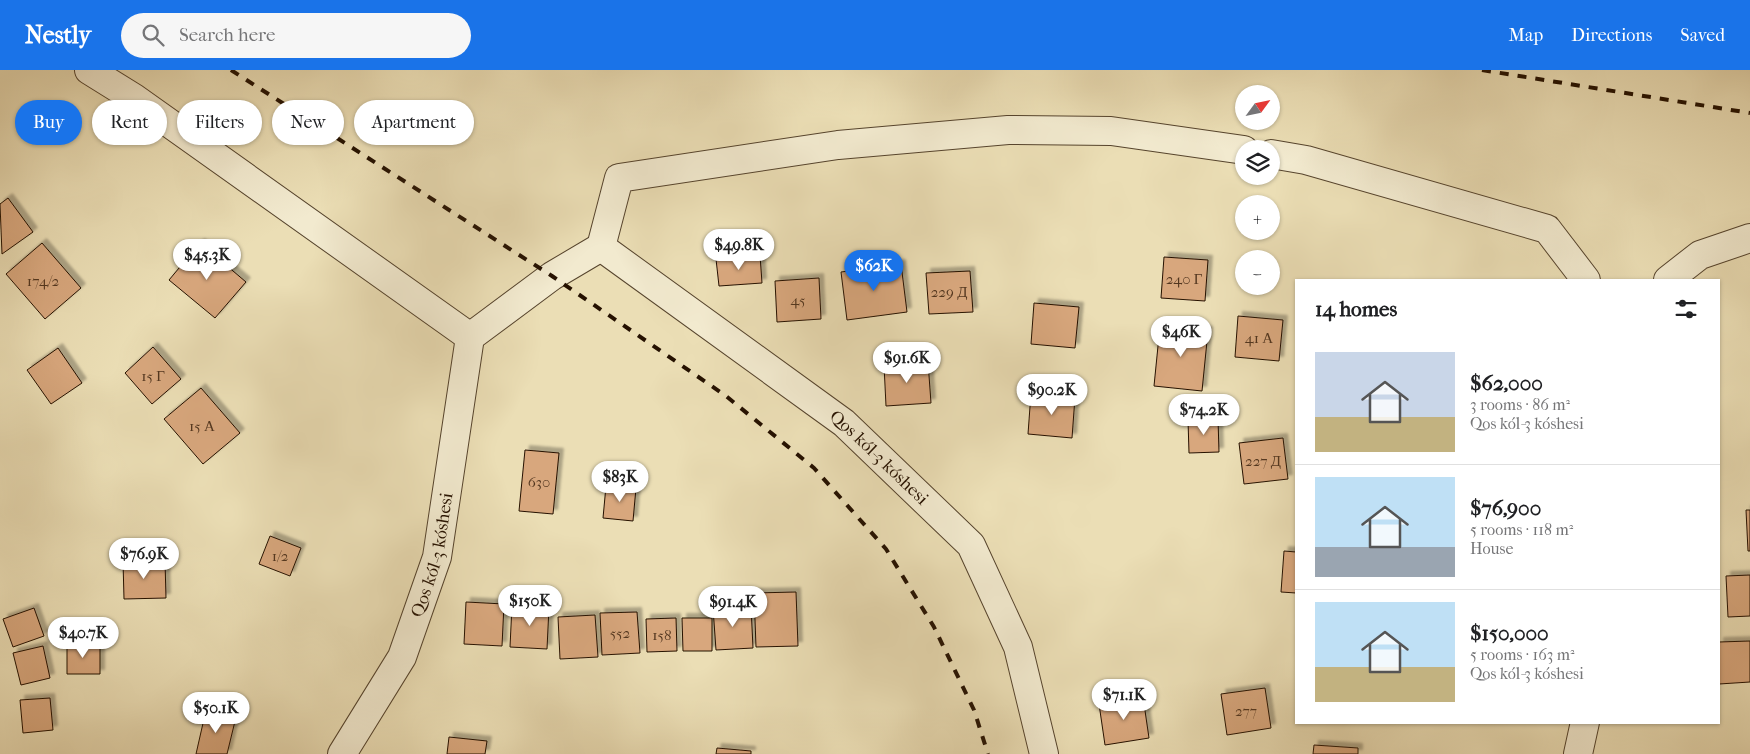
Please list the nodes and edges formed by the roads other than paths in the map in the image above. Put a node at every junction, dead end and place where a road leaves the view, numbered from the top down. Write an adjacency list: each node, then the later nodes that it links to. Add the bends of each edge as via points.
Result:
1 (89, 70): 8 (street, via 134,98)
2 (1235, 149): 5 (street, via 1111,131 1008,130 819,148 619,178)
3 (1280, 156): 6 (street, via 1306,160 1546,229)
4 (1750, 238): 7 (street, via 1700,255)
5 (601, 247): 8 (street, via 552,276); 11 (street, Qos kól-3 kóshesi, via 844,422 971,545 1018,647)
6 (1585, 279)
7 (1669, 279)
8 (470, 337): 10 (street, Qos kól-3 kóshesi, via 437,557 402,657)
9 (1585, 724): 12 (street)
10 (342, 754)
11 (1044, 754)
12 (1578, 754)

